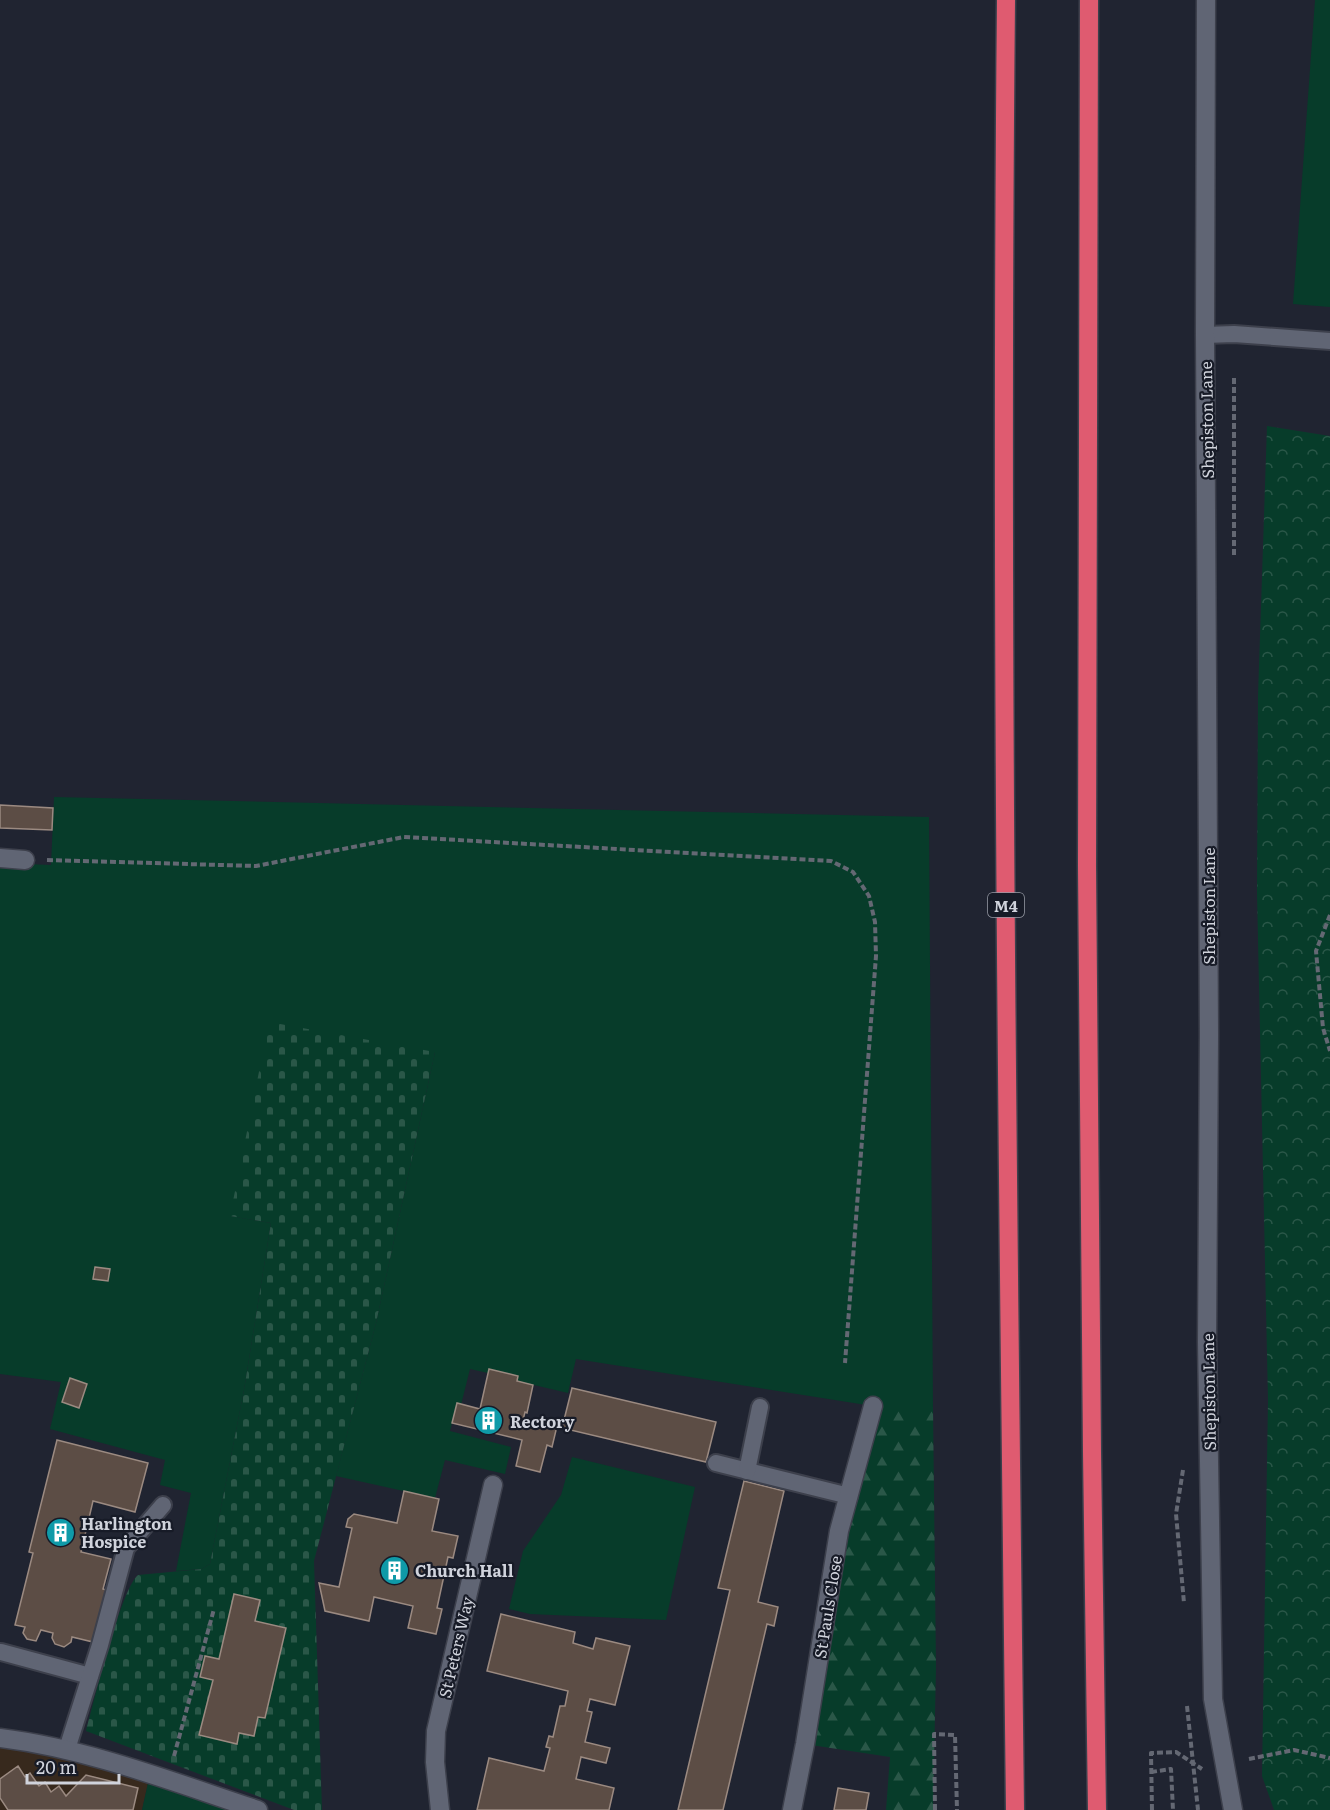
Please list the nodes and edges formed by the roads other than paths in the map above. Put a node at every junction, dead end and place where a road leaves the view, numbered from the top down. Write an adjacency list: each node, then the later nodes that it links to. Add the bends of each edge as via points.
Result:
1 (1006, 0): 22 (highway, M4, via 1006,1127)
2 (1089, 0): 23 (highway, via 1087,878)
3 (1206, 0): 4 (street, Shepiston Lane)
4 (1205, 335): 5 (lane); 24 (street, Shepiston Lane, via 1207,1342 1213,1699)
5 (1330, 341)
6 (0, 858): 7 (street)
7 (25, 860)
8 (873, 1406): 13 (street, St Pauls Close)
9 (760, 1407): 11 (lane)
10 (716, 1463): 11 (lane)
11 (747, 1471): 13 (lane)
12 (493, 1485): 20 (street, St Peters Way, via 436,1731)
13 (849, 1496): 21 (street, St Pauls Close, via 839,1531)
14 (163, 1505): 16 (lane, via 126,1548)
15 (1, 1652): 16 (lane)
16 (90, 1676): 18 (lane)
17 (0, 1738): 18 (street)
18 (67, 1749): 19 (street)
19 (258, 1810)
20 (440, 1810)
21 (792, 1810)
22 (1015, 1810)
23 (1097, 1810)
24 (1233, 1810)

